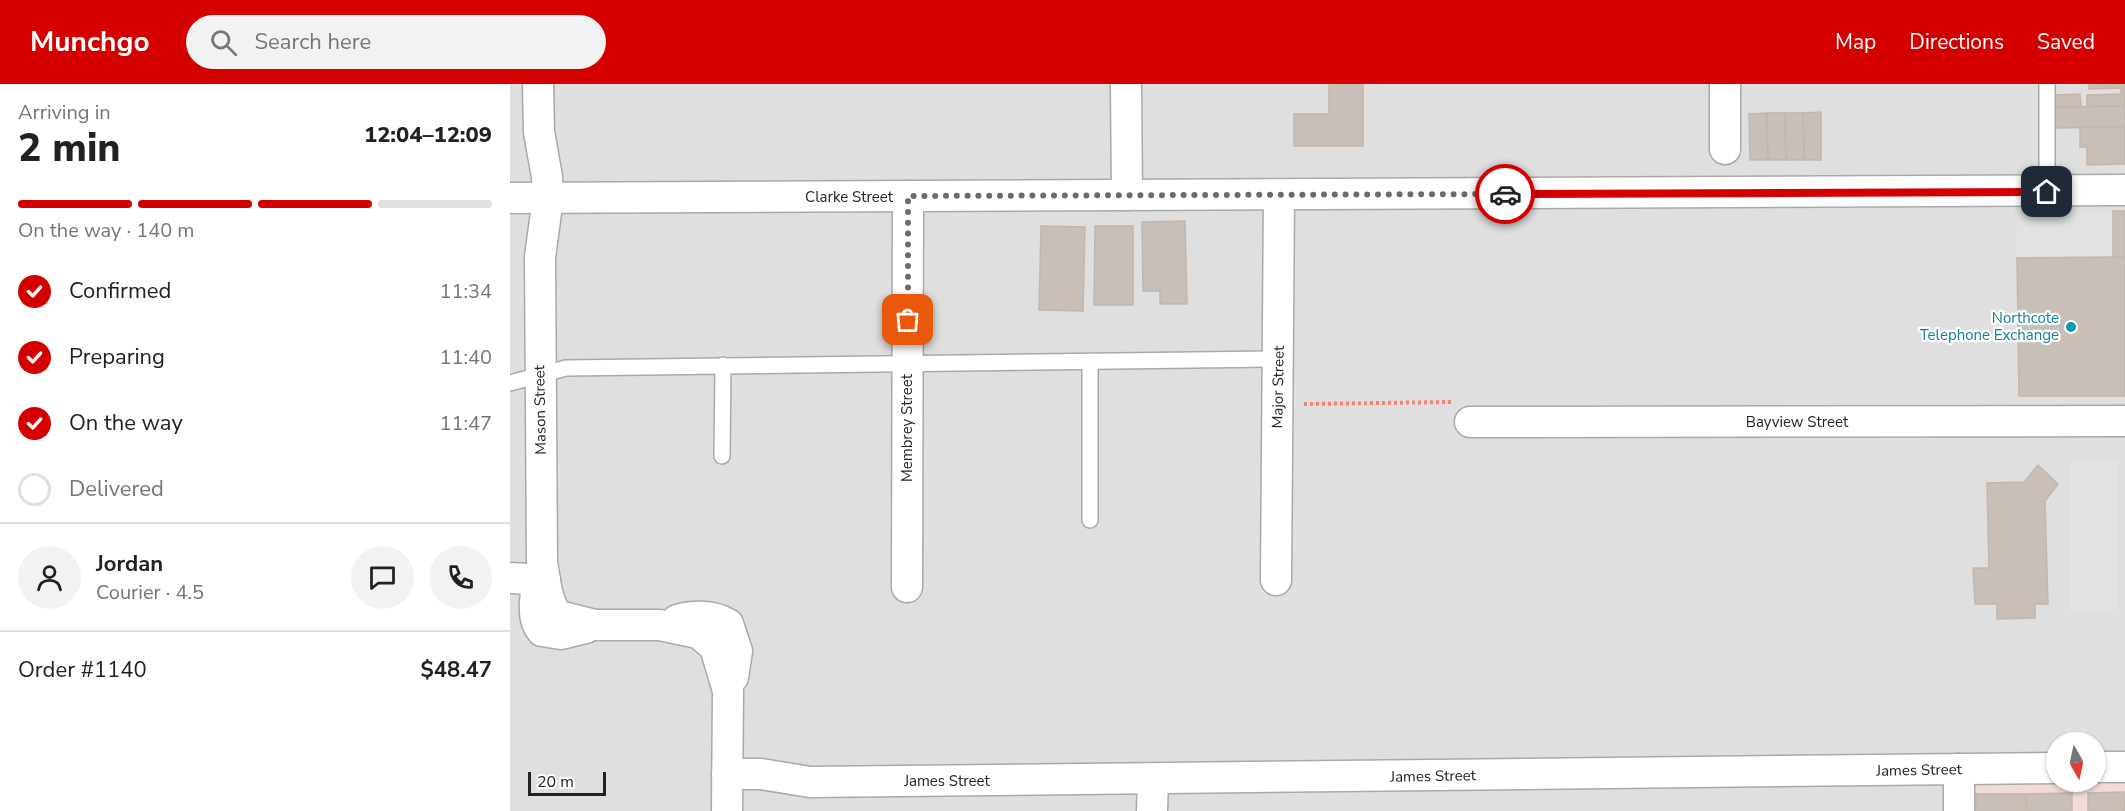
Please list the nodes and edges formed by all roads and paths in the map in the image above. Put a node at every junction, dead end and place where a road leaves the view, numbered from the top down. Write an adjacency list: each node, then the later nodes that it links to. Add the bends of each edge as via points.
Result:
1 (538, 84): 11 (street, Mason Street, via 539,132)
2 (1126, 84): 8 (street)
3 (1725, 84): 5 (street)
4 (2047, 84): 7 (lane)
5 (1725, 149)
6 (2125, 190): 7 (street, Clarke Street)
7 (2047, 192): 9 (street, Clarke Street)
8 (1127, 195): 9 (street, Clarke Street); 10 (street, Clarke Street)
9 (1279, 195): 12 (street, Major Street)
10 (908, 196): 11 (street, Clarke Street); 14 (street, Membrey Street)
11 (529, 198): 16 (street, Mason Street, via 540,257)
12 (1278, 359): 13 (lane); 25 (street, Major Street)
13 (1090, 361): 14 (lane); 22 (lane)
14 (908, 362): 15 (lane); 26 (street, Membrey Street)
15 (723, 364): 16 (lane, via 566,368); 21 (lane)
16 (540, 375): 17 (lane); 24 (street, Mason Street)
17 (510, 383)
18 (1304, 404): 19 (path)
19 (1461, 412): 20 (street, Bayview Street)
20 (2125, 421)
21 (722, 456)
22 (1090, 520)
23 (510, 564): 24 (street)
24 (534, 575): 32 (street, Mason Street, via 547,620 559,616 596,625 660,625 698,633 710,641 720,657 728,691)
25 (1276, 580)
26 (907, 587)
27 (2106, 767): 28 (street)
28 (2125, 767)
29 (2046, 768): 30 (street, James Street)
30 (1959, 769): 31 (street, James Street); 34 (street)
31 (1153, 779): 32 (street, James Street, via 810,782 761,774); 33 (street)
32 (727, 792)
33 (1152, 811)
34 (1959, 811)

